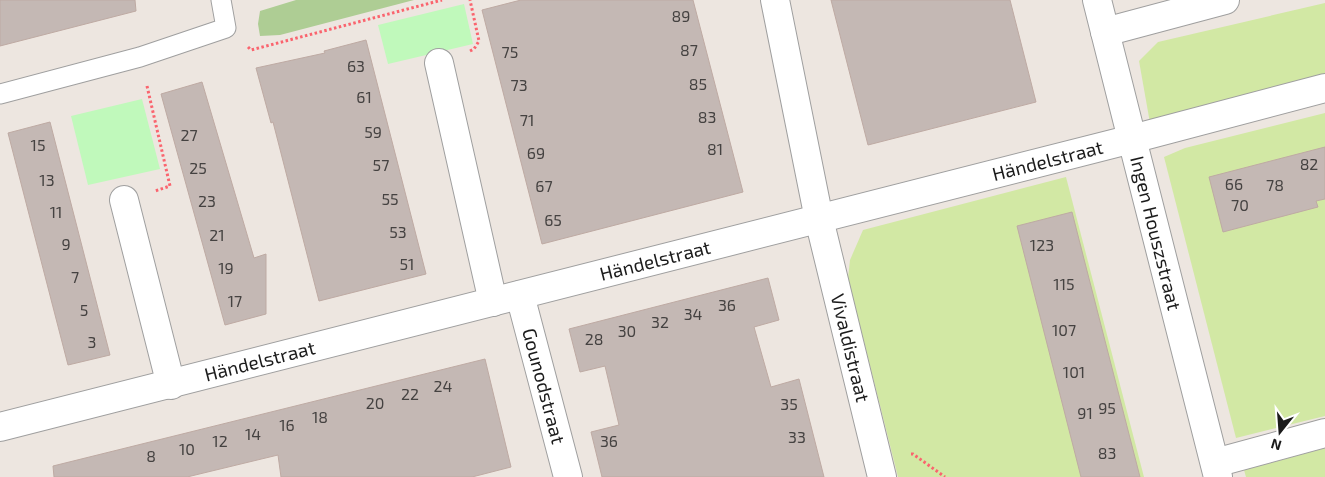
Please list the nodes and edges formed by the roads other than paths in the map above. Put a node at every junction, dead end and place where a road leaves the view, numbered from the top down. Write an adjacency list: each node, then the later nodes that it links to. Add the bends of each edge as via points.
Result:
1 (221, 0): 8 (lane, via 226,28 140,57)
2 (775, 0): 11 (street)
3 (1097, 0): 5 (street)
4 (1225, 0): 5 (street)
5 (1105, 32): 9 (street)
6 (439, 63): 13 (street)
7 (1325, 88): 9 (street, Ingen Houszstraat)
8 (0, 94)
9 (1132, 139): 11 (street, Händelstraat); 17 (street, Ingen Houszstraat)
10 (124, 200): 14 (street)
11 (819, 219): 12 (street, Händelstraat); 19 (street, Vivaldistraat)
12 (520, 295): 13 (street, Händelstraat); 18 (street, Gounodstraat)
13 (493, 302): 14 (street, Händelstraat)
14 (171, 385): 15 (street, Händelstraat)
15 (0, 427)
16 (1325, 433): 17 (street, Ingen Houszstraat)
17 (1217, 470)
18 (568, 477)
19 (882, 477)

